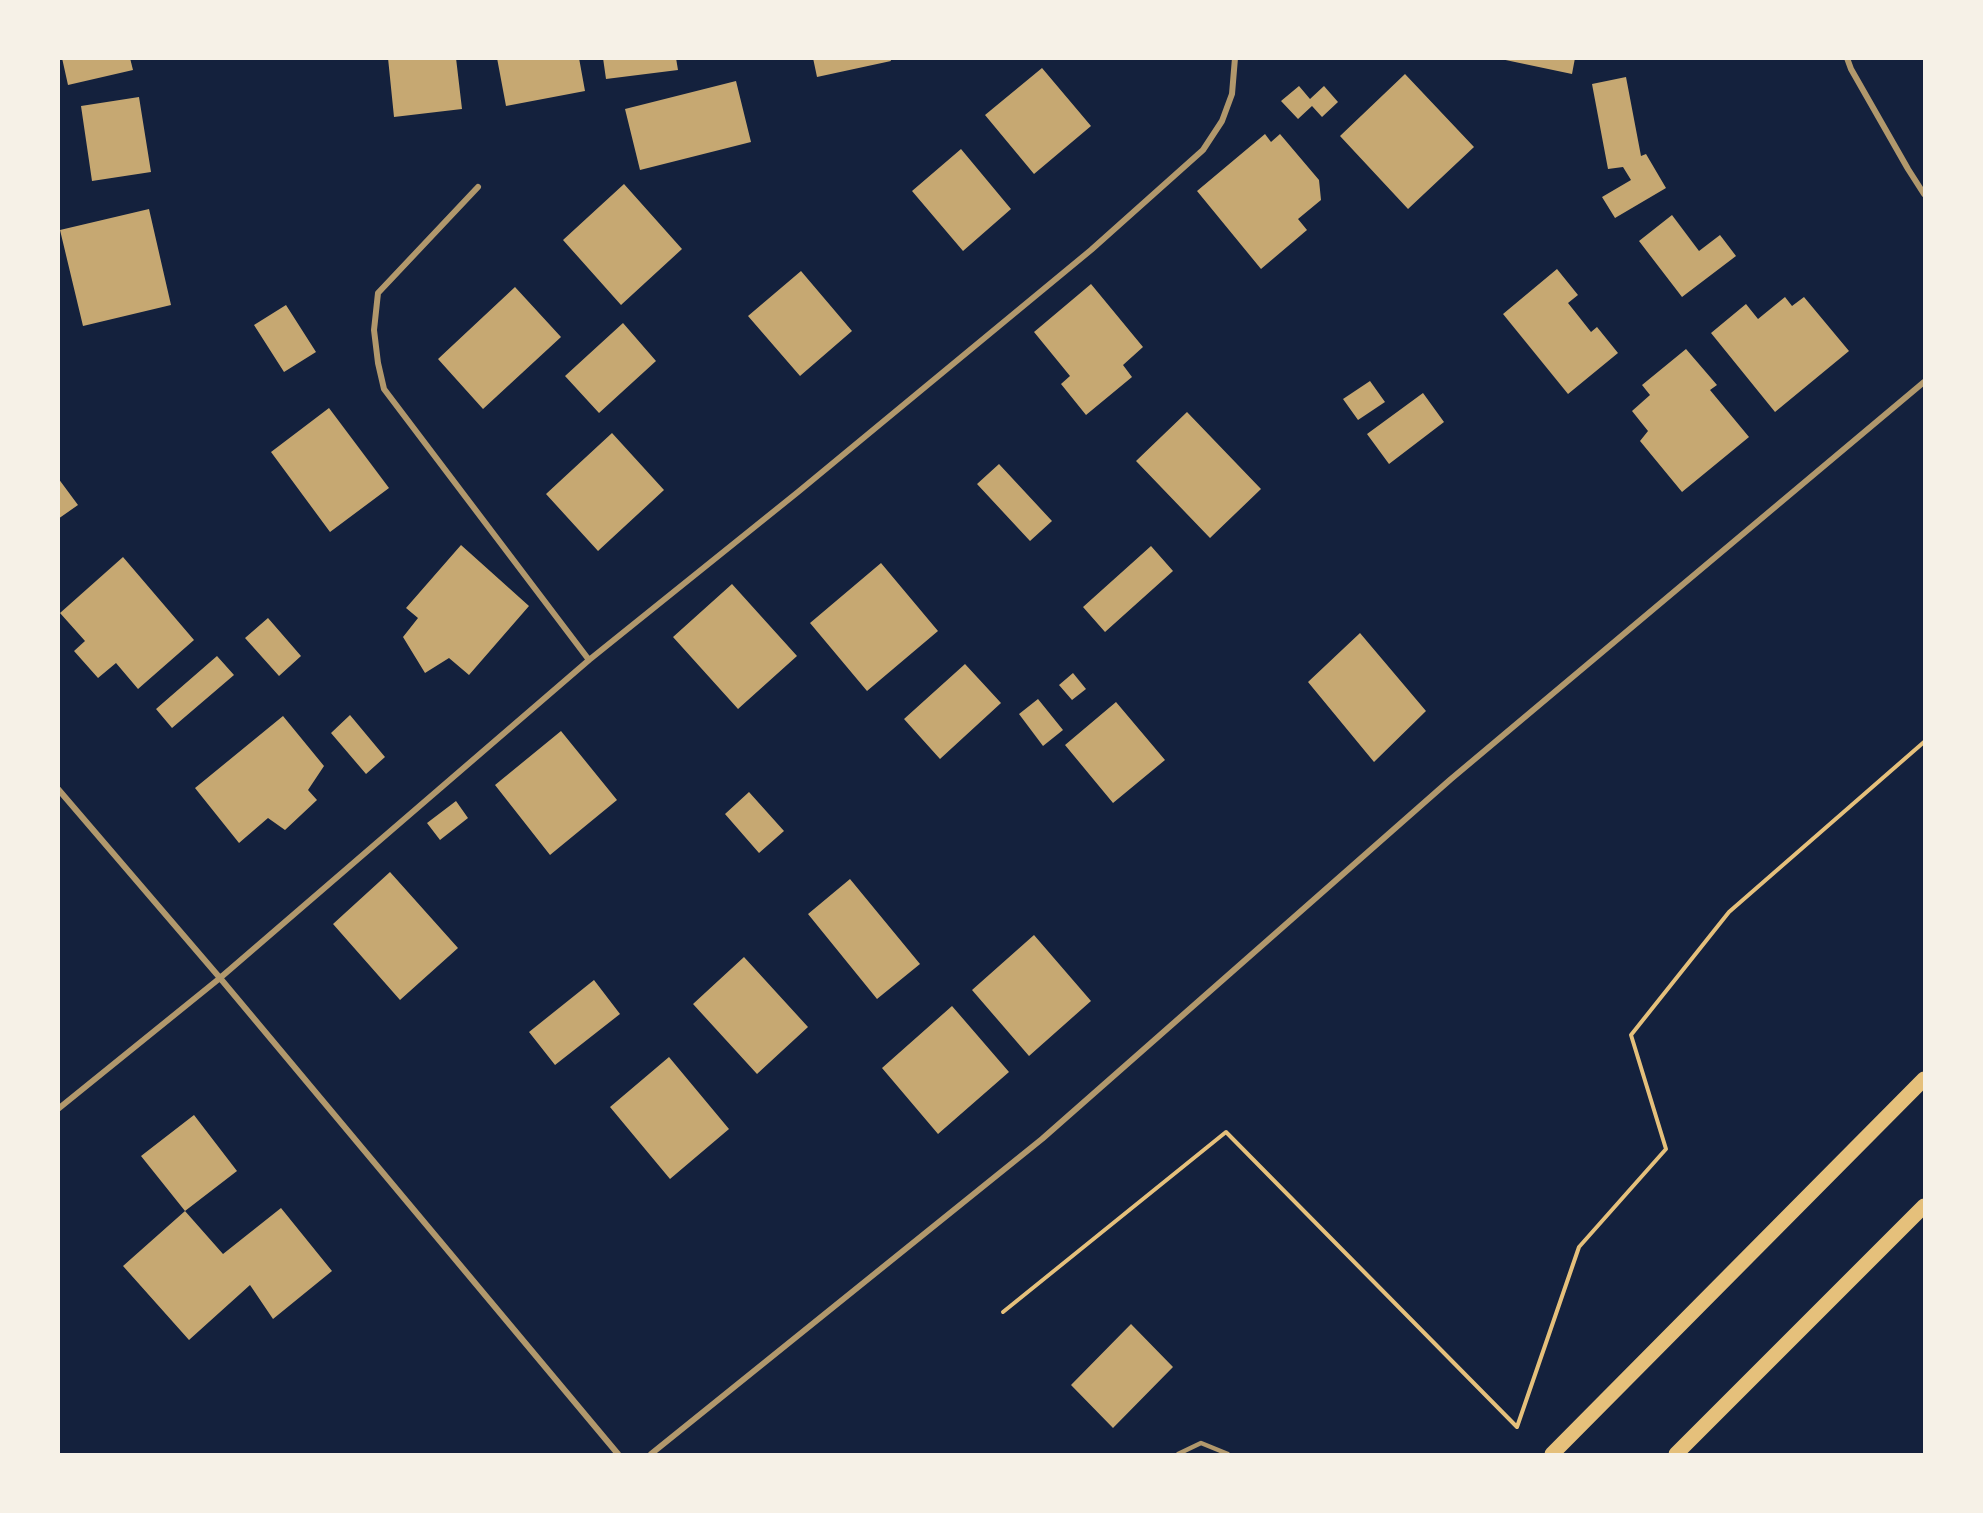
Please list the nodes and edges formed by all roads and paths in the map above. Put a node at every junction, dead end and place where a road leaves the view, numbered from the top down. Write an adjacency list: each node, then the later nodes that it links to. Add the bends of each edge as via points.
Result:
1 (1235, 58): 6 (street, via 1232,94 1222,120 1203,150 1082,258)
2 (1847, 58): 4 (street)
3 (478, 187): 6 (street, via 378,293 374,330 384,390)
4 (1924, 194)
5 (1924, 382): 15 (street, via 1451,779 1042,1139)
6 (589, 660): 9 (street)
7 (1924, 742): 13 (path, via 1729,912 1631,1035 1666,1149 1579,1247 1517,1427 1226,1132)
8 (58, 789): 9 (street)
9 (220, 978): 11 (street); 14 (street)
10 (1924, 1079): 18 (main road)
11 (58, 1109)
12 (1924, 1206): 19 (main road)
13 (1003, 1312)
14 (618, 1455)
15 (651, 1455)
16 (1178, 1455): 17 (lane, via 1201,1443)
17 (1228, 1455)
18 (1552, 1455)
19 (1676, 1455)

